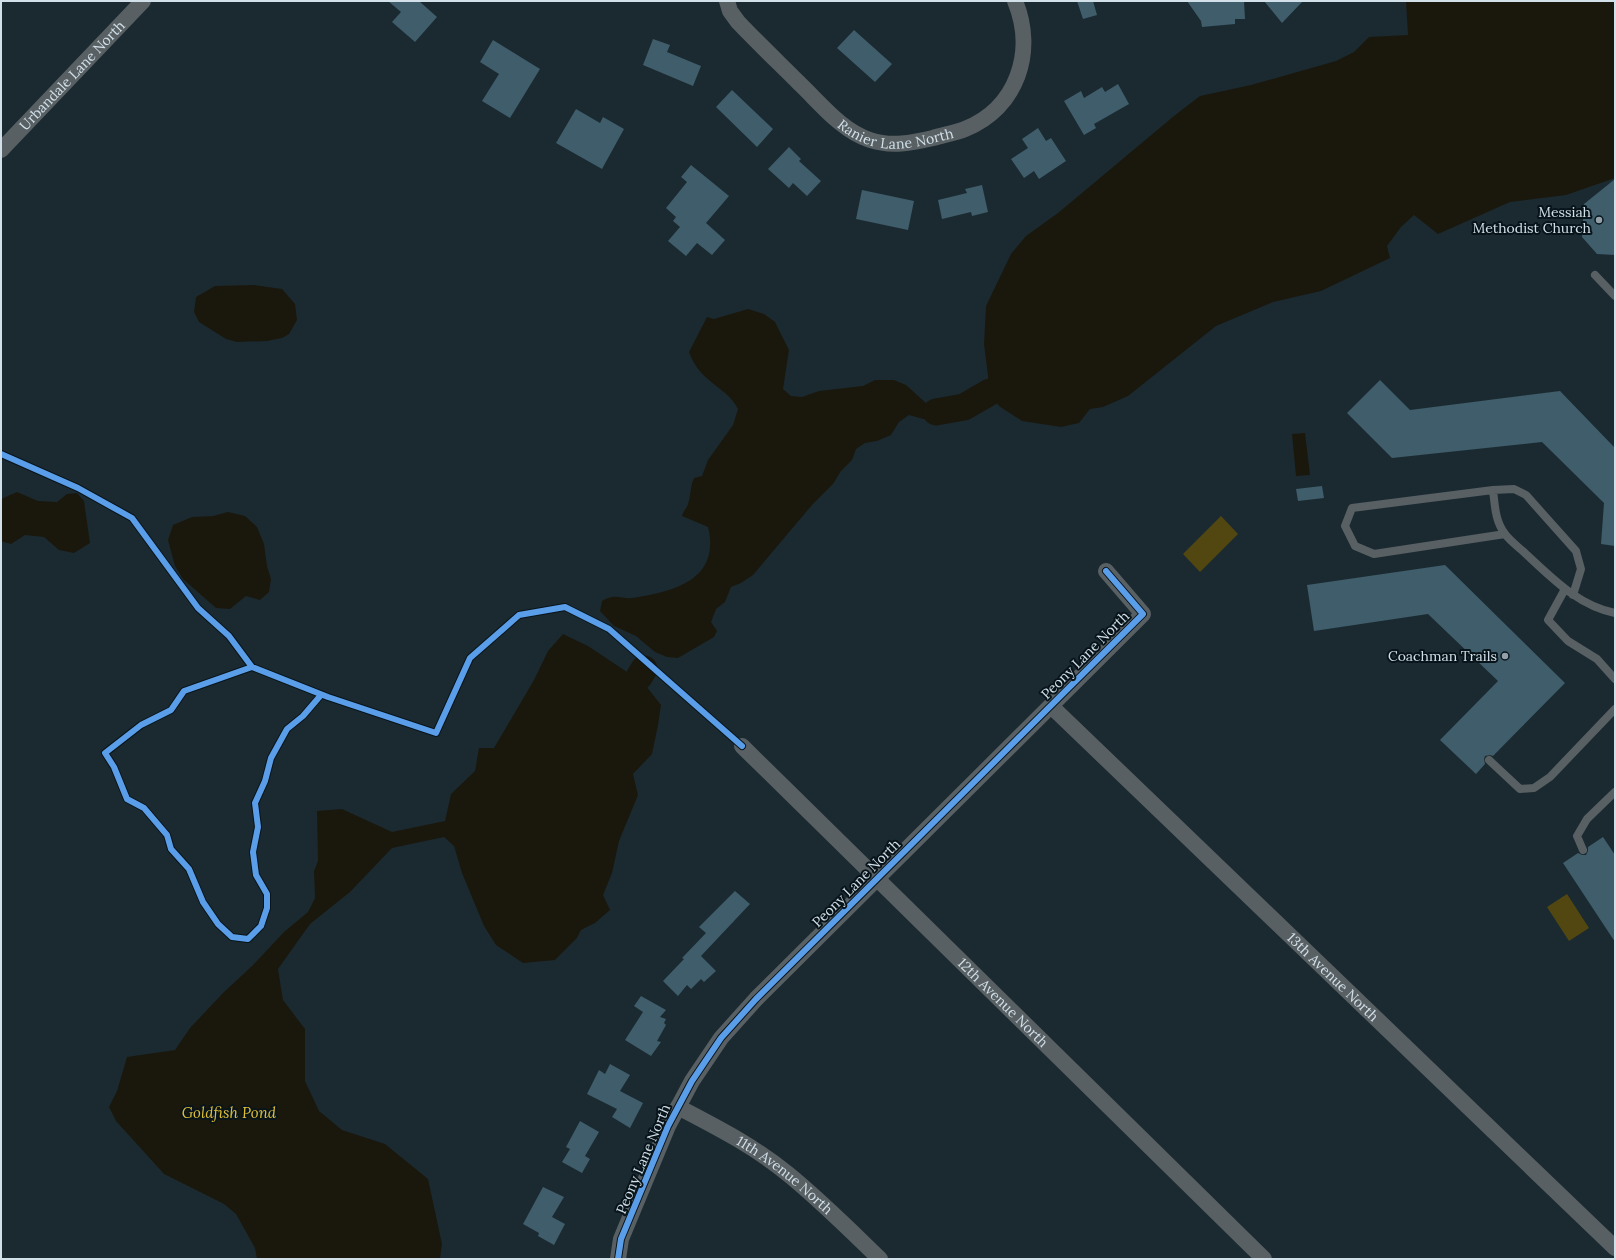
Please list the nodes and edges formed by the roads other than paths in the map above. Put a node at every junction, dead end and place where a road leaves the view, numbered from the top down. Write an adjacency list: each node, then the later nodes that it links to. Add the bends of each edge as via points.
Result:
1 (143, 1): 4 (street, Urbandale Lane North)
2 (727, 1): 3 (street, Ranier Lane North, via 738,22 833,116 851,131 871,140 894,144 916,142 965,130 986,118 1004,102 1016,81 1023,58 1024,34)
3 (1014, 1)
4 (1, 150)
5 (1595, 275): 6 (lane)
6 (1615, 296)
7 (1493, 490): 8 (lane, via 1496,514); 8 (lane, via 1352,508 1345,526 1355,546 1374,554); 11 (lane, via 1514,489 1526,495 1576,551 1581,569)
8 (1505, 534): 10 (lane)
9 (1106, 572): 14 (street, Peony Lane North, via 1143,614)
10 (1565, 589): 11 (lane); 13 (lane, via 1548,620 1568,641 1597,659)
11 (1574, 594): 12 (lane, via 1598,608)
12 (1615, 613)
13 (1615, 679)
14 (1051, 706): 20 (street, Peony Lane North); 22 (street, 13th Avenue North)
15 (1615, 709): 17 (lane, via 1550,777 1534,788 1520,789)
16 (742, 746): 20 (street, 12th Avenue North)
17 (1490, 760)
18 (1615, 792): 19 (lane, via 1587,819 1577,836)
19 (1583, 850)
20 (877, 880): 21 (street, Peony Lane North, via 756,999 721,1038); 25 (street, 12th Avenue North)
21 (678, 1107): 23 (street, Peony Lane North, via 621,1239); 24 (street, 11th Avenue North, via 749,1146 787,1173)
22 (1615, 1248)
23 (618, 1259)
24 (880, 1259)
25 (1264, 1259)

